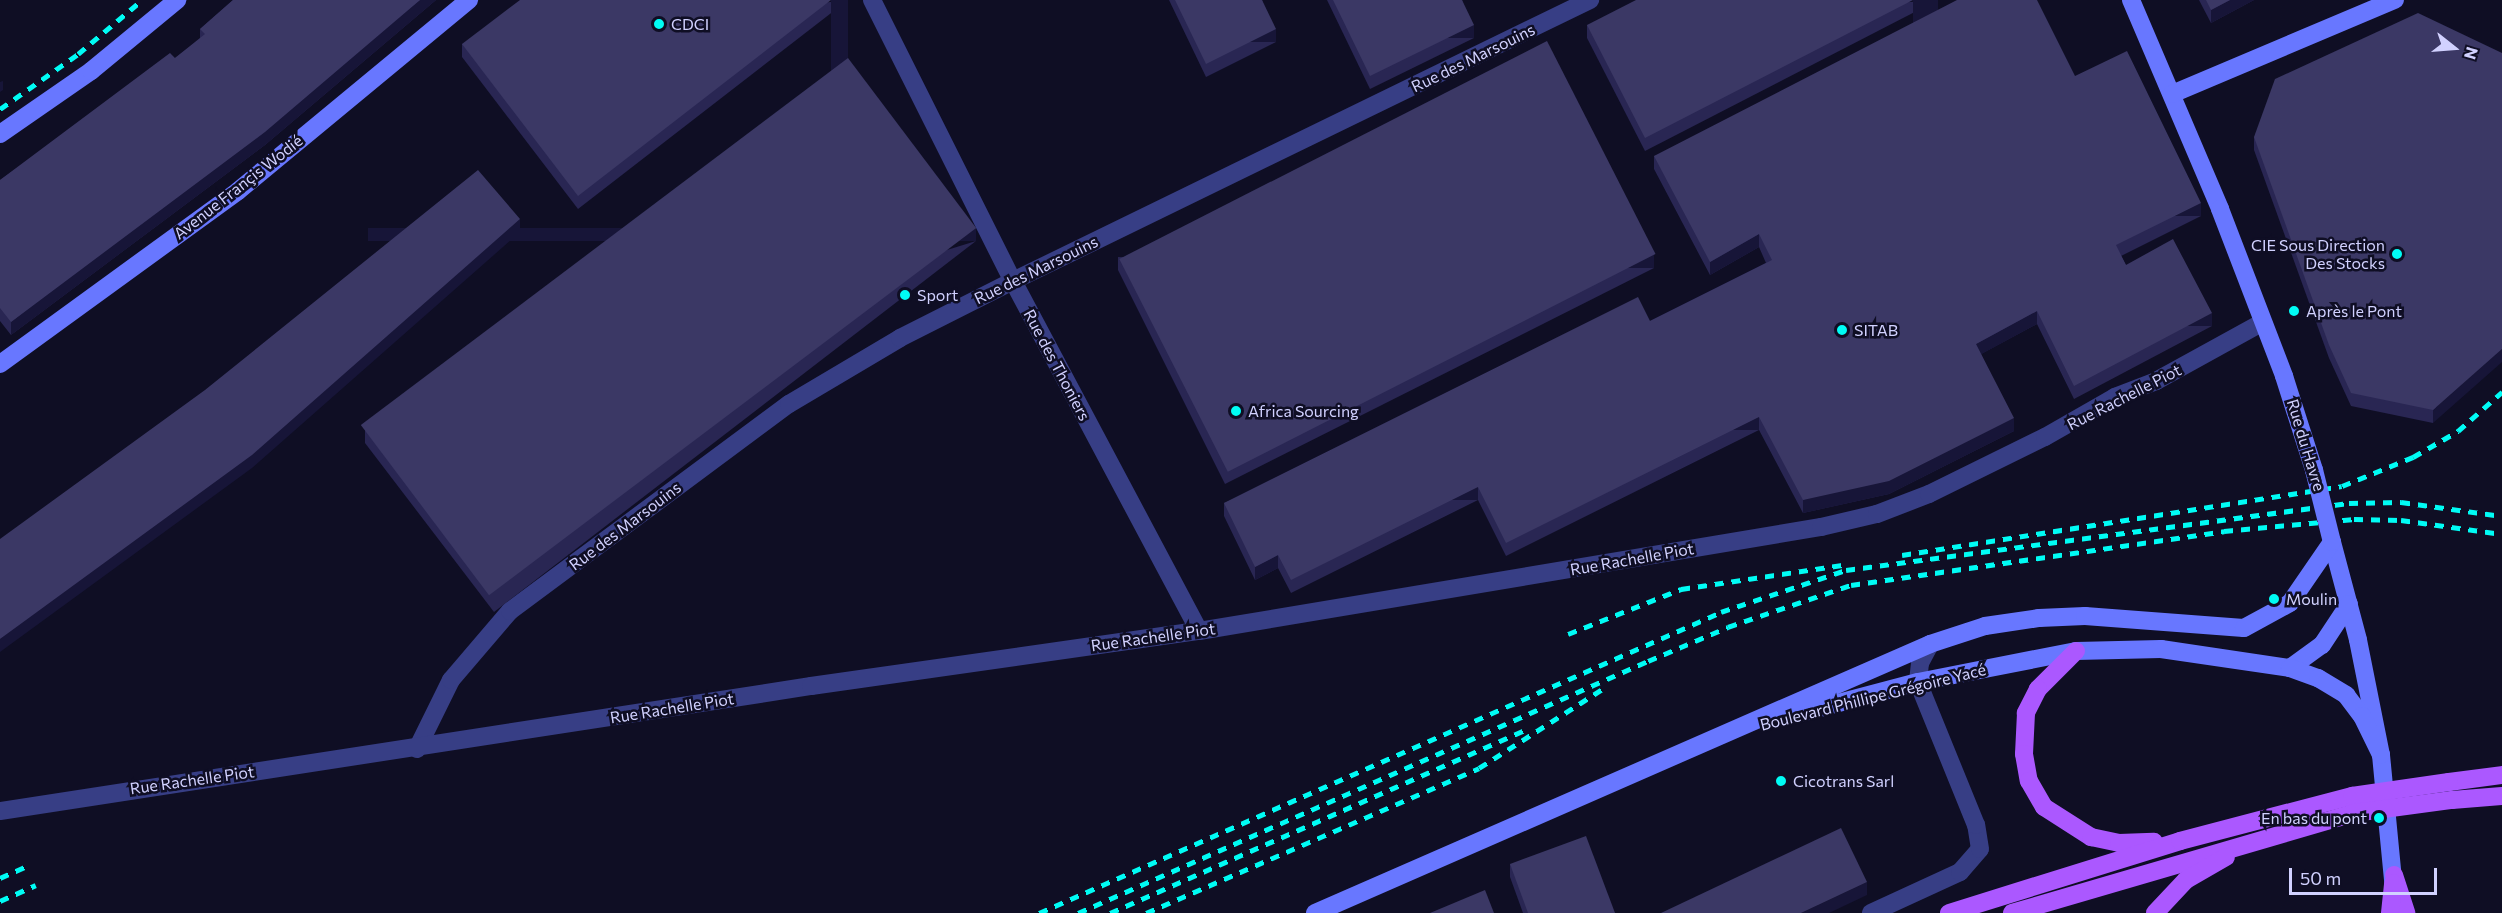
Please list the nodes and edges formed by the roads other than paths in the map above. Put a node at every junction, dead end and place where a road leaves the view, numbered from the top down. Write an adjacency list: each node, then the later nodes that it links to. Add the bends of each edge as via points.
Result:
1 (177, 0): 8 (street, via 91,71)
2 (469, 0): 11 (street, Avenue Françis Wodié, via 238,191)
3 (872, 0): 9 (street, Rue des Thoniers)
4 (1590, 0): 9 (street, Rue des Marsouins)
5 (2131, 0): 7 (street, Rue du Havre)
6 (2395, 0): 7 (street)
7 (2172, 94): 10 (street, Rue du Havre)
8 (0, 134)
9 (1013, 281): 14 (street, Rue des Thoniers); 20 (street, Rue des Marsouins, via 900,338 789,404 510,611 451,680)
10 (2263, 322): 12 (street, Rue du Havre, bridge, via 2314,470); 14 (street, Rue Rachelle Piot, via 2028,446 1929,494 1877,514 1821,527)
11 (0, 364)
12 (2332, 542): 13 (street, Rue du Havre); 15 (street, Boulevard Phillipe Grégoire Yacé, via 2290,603 2244,628 2085,616 2039,618 1985,626)
13 (2349, 604): 17 (street, via 2322,645); 21 (street, Rue du Havre)
14 (1199, 631): 20 (street, Rue Rachelle Piot, via 811,686)
15 (1930, 644): 18 (street, via 1920,663); 19 (street, Boulevard Phillipe Grégoire Yacé)
16 (2076, 651): 17 (street, Boulevard Phillipe Grégoire Yacé, via 2161,649); 18 (street, Boulevard Phillipe Grégoire Yacé); 28 (main road, via 2038,689 2026,713 2024,754 2029,781 2044,807 2091,837 2119,843)
17 (2290, 668): 21 (street, Boulevard Phillipe Grégoire Yacé, via 2346,695 2362,716)
18 (1918, 682): 19 (street, Boulevard Phillipe Grégoire Yacé); 32 (street, via 1976,825 1980,849 1960,872)
19 (1742, 729): 30 (street, Boulevard Phillipe Grégoire Yacé)
20 (417, 749): 26 (street, Rue Rachelle Piot)
21 (2381, 756): 29 (street, Rue du Havre)
22 (2502, 776): 23 (main road)
23 (2451, 791): 24 (main road); 25 (main road, bridge)
24 (2502, 796)
25 (2353, 805): 27 (main road); 28 (main road)
26 (0, 811)
27 (2272, 837): 34 (main road); 35 (main road, via 2186,880)
28 (2180, 841): 33 (main road)
29 (2394, 875): 36 (main road); 37 (street, Rue du Havre); 38 (main road)
30 (1349, 906): 31 (street, Boulevard Phillipe Grégoire Yacé)
31 (1315, 913)
32 (1871, 913)
33 (1949, 913)
34 (2012, 913)
35 (2155, 913)
36 (2390, 913)
37 (2395, 913)
38 (2406, 913)

